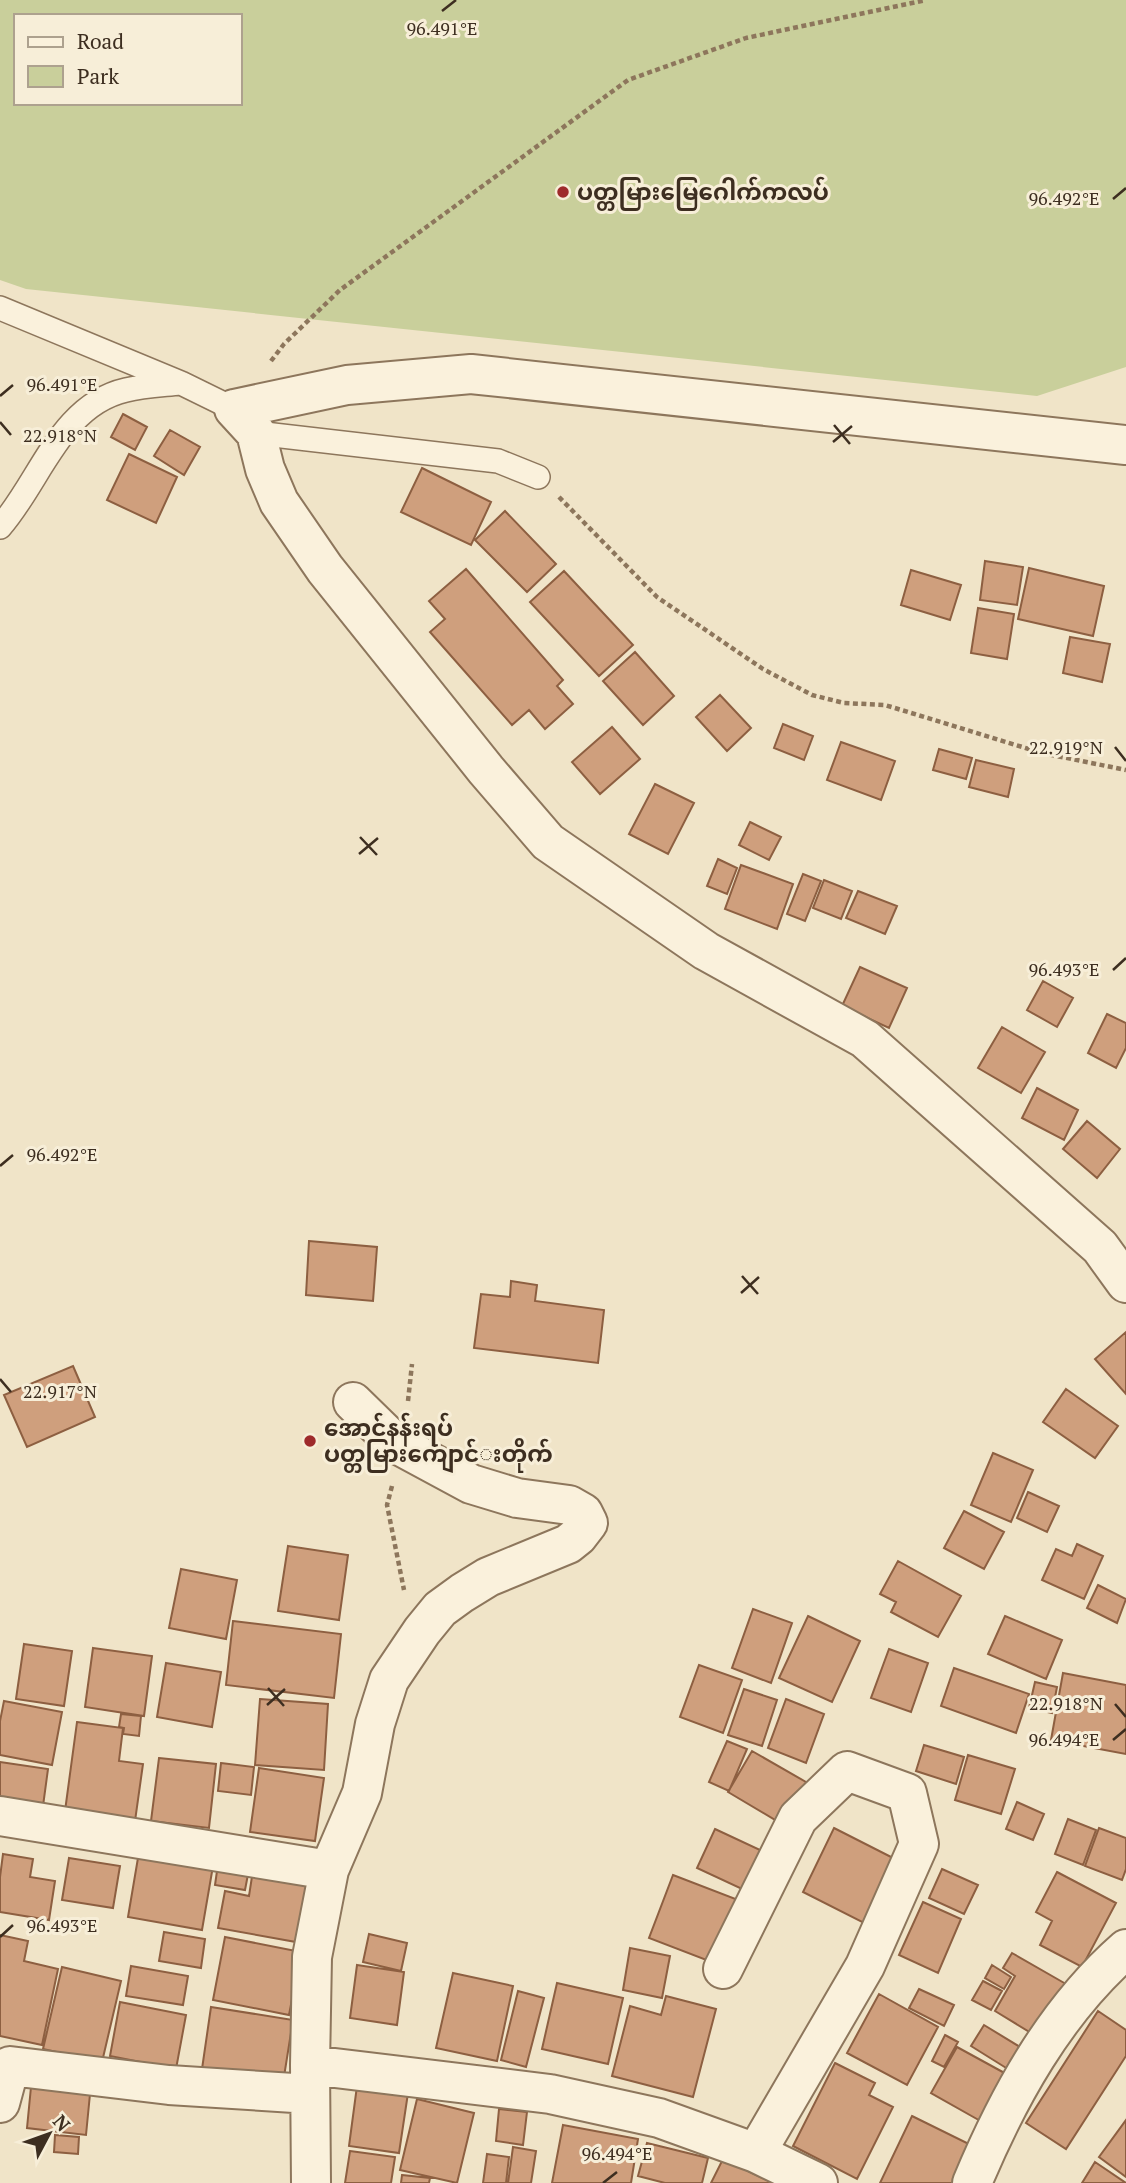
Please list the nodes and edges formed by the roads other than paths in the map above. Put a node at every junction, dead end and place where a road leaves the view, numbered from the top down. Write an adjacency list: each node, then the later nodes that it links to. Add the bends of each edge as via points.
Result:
1 (0, 308): 2 (lane)
2 (181, 383): 3 (lane); 6 (lane, via 124,390 89,407 65,432)
3 (245, 421): 4 (street, via 347,384 471,374); 5 (lane, via 498,461); 7 (street, via 279,502 325,569 548,842 706,951 865,1039 1100,1247)
4 (1126, 445)
5 (538, 477)
6 (0, 527)
7 (1126, 1283)
8 (353, 1402): 10 (street, via 402,1447 471,1485 517,1498 569,1505 583,1513 588,1523 568,1544 462,1592 422,1631 389,1680 362,1793)
9 (0, 1816): 10 (street)
10 (329, 1870): 13 (street, via 312,1957)
11 (1126, 1948): 18 (street, via 1099,1972 1037,2054)
12 (723, 1969): 15 (street, via 798,1818 837,1780 847,1771 907,1793 919,1844 865,1966)
13 (310, 2079): 14 (street, via 169,2085 10,2066); 15 (street, via 550,2094 659,2118); 16 (street)
14 (0, 2103)
15 (756, 2153): 17 (street)
16 (311, 2183)
17 (818, 2183)
18 (972, 2183)

